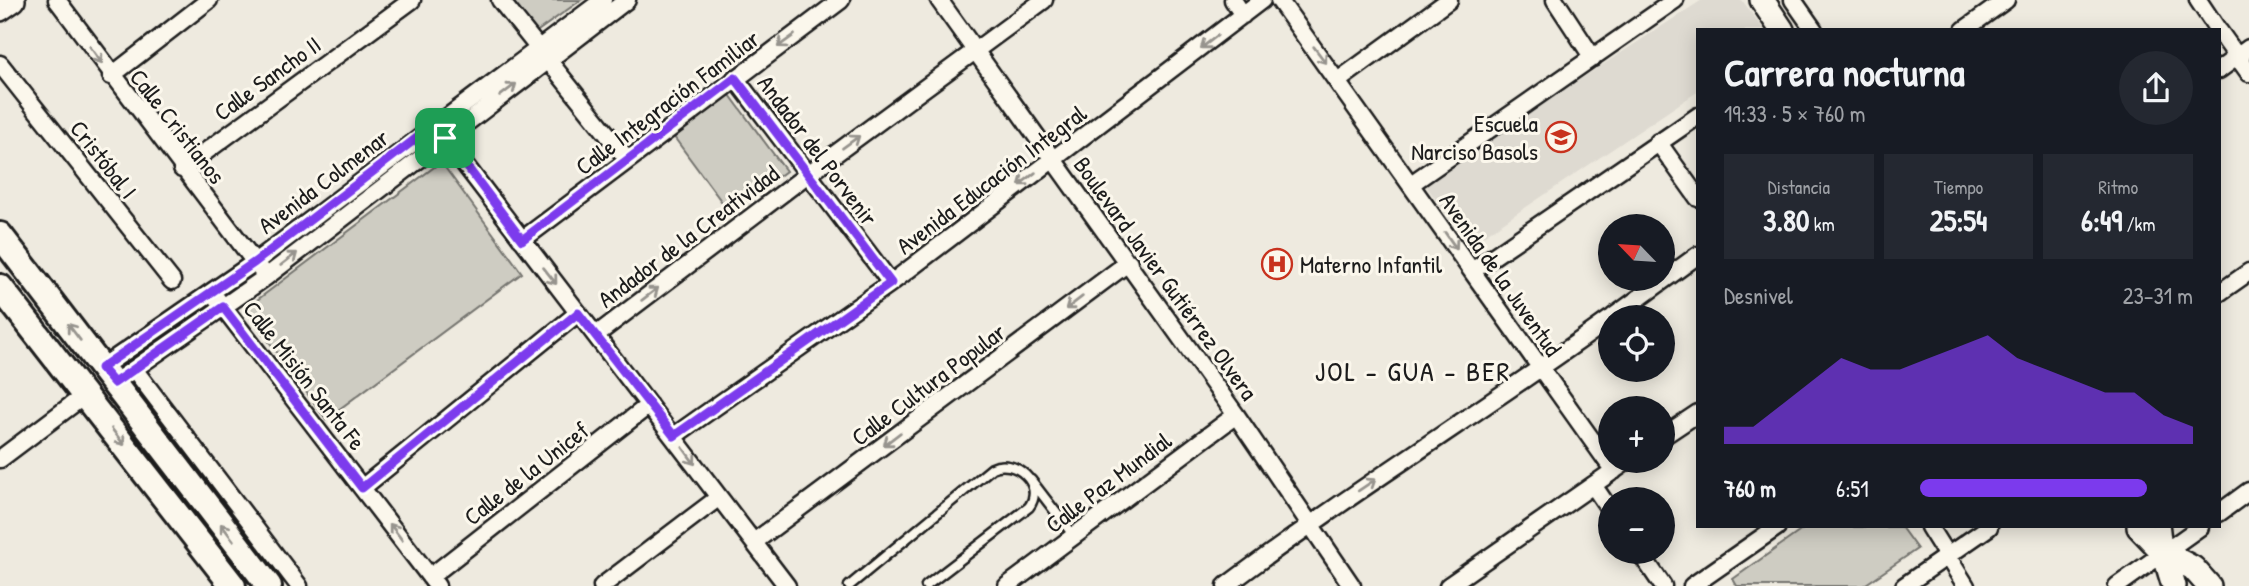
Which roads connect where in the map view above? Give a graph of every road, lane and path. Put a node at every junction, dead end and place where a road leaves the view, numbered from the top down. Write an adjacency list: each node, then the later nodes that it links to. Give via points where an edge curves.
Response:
1 (13, 0): 21 (street)
2 (57, 0): 35 (street, Calle Cristianos, one-way to 35)
3 (209, 0): 35 (street)
4 (412, 0): 44 (street, Calle Sancho II)
5 (500, 0): 30 (street)
6 (603, 0): 30 (street, Avenida Colmenar)
7 (627, 0): 30 (street, Avenida Colmenar)
8 (841, 0): 36 (street, Calle Integración Familiar, one-way to 36)
9 (939, 0): 28 (street, Boulevard Javier Gutiérrez Olvera)
10 (1044, 0): 28 (street, Andador de la Creatividad)
11 (1233, 0): 22 (street)
12 (1262, 0): 22 (street, Avenida Educación Integral)
13 (1279, 0): 37 (street, Avenida de la Juventud, one-way to 37)
14 (1449, 0): 37 (street)
15 (1555, 0): 31 (street)
16 (1675, 0): 31 (street)
17 (1762, 0): 23 (street)
18 (1793, 0): 24 (street)
19 (2006, 0): 25 (street)
20 (2197, 0): 26 (street)
21 (0, 9)
22 (1243, 15): 42 (street, Avenida Educación Integral, one-way to 42)
23 (1781, 28)
24 (1813, 28)
25 (1967, 28)
26 (2218, 28)
27 (2221, 32): 29 (street)
28 (976, 50): 42 (street, Boulevard Javier Gutiérrez Olvera); 45 (street, Andador de la Creatividad, one-way to 28)
29 (2243, 52): 33 (street); 34 (street)
30 (541, 55): 39 (street, Avenida Colmenar); 40 (street, Avenida Colmenar, one-way to 30); 43 (street)
31 (1593, 58): 46 (street)
32 (0, 64): 56 (street, Cristóbal I)
33 (2221, 68)
34 (2249, 73)
35 (111, 76): 44 (street, Calle Cristianos)
36 (735, 78): 43 (street, Calle Integración Familiar); 45 (street, Andador del Porvenir)
37 (1339, 80): 46 (street, Avenida de la Juventud)
38 (1696, 117): 41 (street)
39 (435, 124): 40 (street); 51 (street, Avenida Colmenar)
40 (445, 138): 49 (street); 55 (street, Avenida Colmenar, one-way to 40)
41 (1658, 142): 47 (street); 53 (street)
42 (1054, 159): 52 (street, Boulevard Javier Gutiérrez Olvera); 57 (street, Avenida Educación Integral, one-way to 57)
43 (628, 160): 49 (street, Calle Integración Familiar)
44 (182, 169): 51 (street, Calle Cristianos)
45 (808, 174): 57 (street, Andador del Porvenir); 65 (street, Andador de la Creatividad, one-way to 45)
46 (1410, 184): 53 (street, Avenida de la Juventud, one-way to 53)
47 (1696, 195)
48 (0, 235): 68 (main road, one-way to 48)
49 (522, 240): 63 (street, one-way to 63)
50 (1696, 256): 61 (street)
51 (255, 262): 55 (street, Calle Cristianos); 60 (street, Avenida Colmenar)
52 (1129, 262): 72 (street, Boulevard Javier Gutiérrez Olvera); 93 (street, Calle Cultura Popular, one-way to 93)
53 (1472, 271): 67 (street, Avenida de la Juventud)
54 (2249, 272): 59 (street)
55 (266, 277): 62 (street, Avenida Colmenar)
56 (172, 282)
57 (891, 283): 74 (street, Avenida Educación Integral)
58 (0, 287): 69 (main road)
59 (2221, 292)
60 (212, 293): 62 (street, Calle Misión Santa Fe); 68 (street, Avenida Colmenar)
61 (1629, 305)
62 (223, 307): 66 (street, Avenida Colmenar); 80 (street, Calle Misión Santa Fe)
63 (578, 313): 65 (street); 80 (street)
64 (1598, 327): 67 (street)
65 (596, 335): 70 (street)
66 (134, 369): 68 (street, Avenida Colmenar); 100 (street)
67 (1541, 369): 75 (street, Avenida de la Juventud); 85 (street, one-way to 67)
68 (108, 375): 99 (main road, one-way to 68)
69 (85, 395): 76 (street); 98 (main road, one-way to 98)
70 (649, 405): 74 (street); 97 (street, Calle de la Unicef)
71 (1696, 414): 73 (street)
72 (1236, 415): 85 (street, Boulevard Javier Gutiérrez Olvera); 92 (street, Calle Paz Mundial)
73 (1675, 428)
74 (674, 436): 83 (street, one-way to 83)
75 (1598, 449)
76 (0, 459)
77 (1611, 473): 79 (street)
78 (1030, 480): 92 (lane); 103 (lane, via 1012,466 992,468); 104 (lane, via 1034,497 1029,507)
79 (1593, 485): 82 (street); 108 (street)
80 (362, 488): 97 (street, Calle Misión Santa Fe, one-way to 80)
81 (2249, 491): 84 (street)
82 (1598, 492)
83 (719, 498): 93 (street); 101 (street)
84 (2221, 512)
85 (1310, 523): 106 (street); 107 (street, Boulevard Javier Gutiérrez Olvera)
86 (1776, 528): 110 (street)
87 (1930, 528): 95 (street)
88 (1988, 528): 95 (street)
89 (2140, 528): 94 (street)
90 (2161, 528): 94 (street)
91 (2199, 528): 94 (street)
92 (1074, 536): 105 (street, Calle Paz Mundial)
93 (754, 542): 102 (street)
94 (2164, 553): 113 (street); 114 (street); 115 (street, via 2193,568)
95 (1949, 555): 111 (street); 112 (street)
96 (1648, 564): 109 (street)
97 (434, 581)
98 (233, 586)
99 (269, 586)
100 (299, 586)
101 (602, 586)
102 (786, 586)
103 (849, 586)
104 (926, 586)
105 (1007, 586)
106 (1226, 586)
107 (1352, 586)
108 (1448, 586)
109 (1663, 586)
110 (1692, 586)
111 (1905, 586)
112 (1966, 586)
113 (2117, 586)
114 (2174, 586)
115 (2209, 586)

